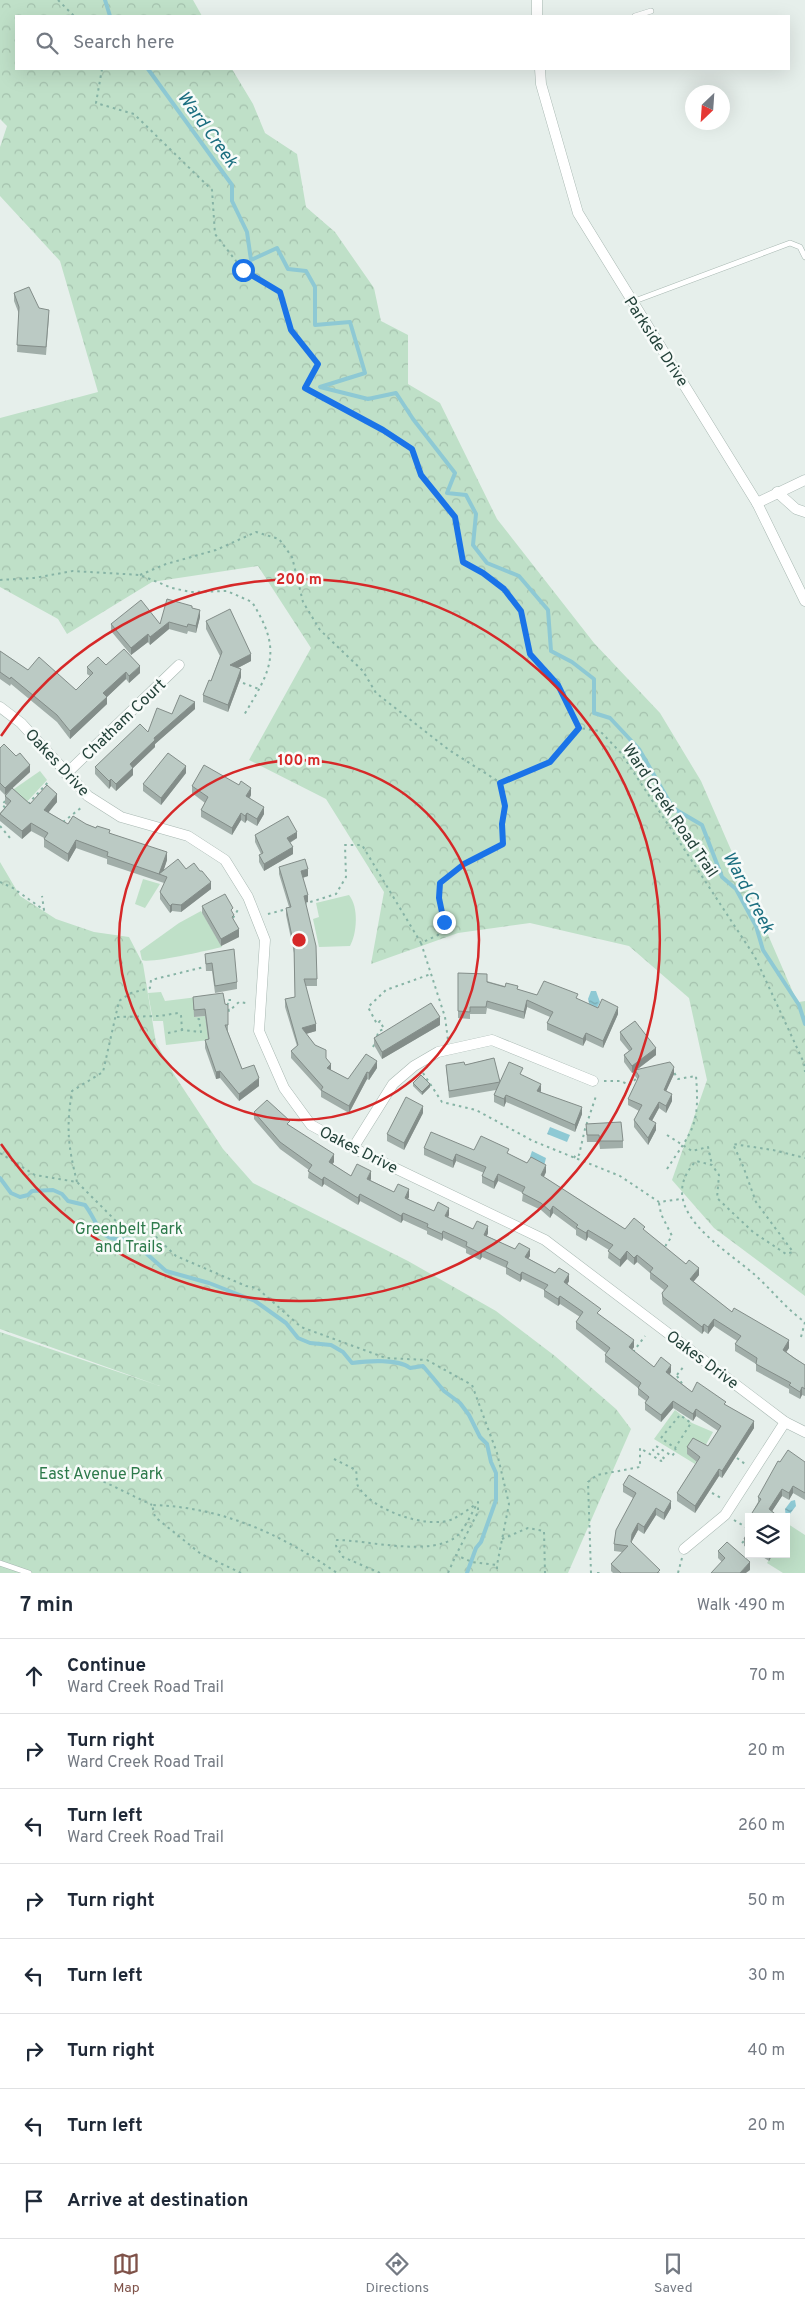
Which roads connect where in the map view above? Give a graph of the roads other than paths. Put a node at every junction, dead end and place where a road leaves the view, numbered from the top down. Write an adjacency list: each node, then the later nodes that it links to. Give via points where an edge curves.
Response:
1 (538, 0): 3 (street)
2 (651, 10): 4 (lane)
3 (537, 15)
4 (638, 15)
5 (540, 70): 7 (street, Parkside Drive, via 541,84 578,213)
6 (805, 257): 7 (lane, via 800,247 790,243)
7 (631, 302): 10 (street, Parkside Drive)
8 (805, 480): 9 (street)
9 (777, 492): 10 (street); 11 (street, via 796,509)
10 (757, 503): 12 (street, Parkside Drive)
11 (805, 512)
12 (805, 600)
13 (179, 665): 15 (street, Chatham Court)
14 (0, 707): 15 (street, Oakes Drive, via 21,723)
15 (66, 774): 17 (street, Oakes Drive, via 88,796 121,816 188,836 225,860 248,897 264,940 259,1032 284,1088 311,1125)
16 (593, 1081): 17 (street, via 492,1040 438,1052 393,1084)
17 (353, 1148): 18 (street, Oakes Drive, via 545,1240)
18 (785, 1422): 19 (street, Oakes Drive); 20 (street, via 725,1515)
19 (805, 1432)
20 (684, 1549)
21 (0, 1563): 22 (lane)
22 (29, 1573)

